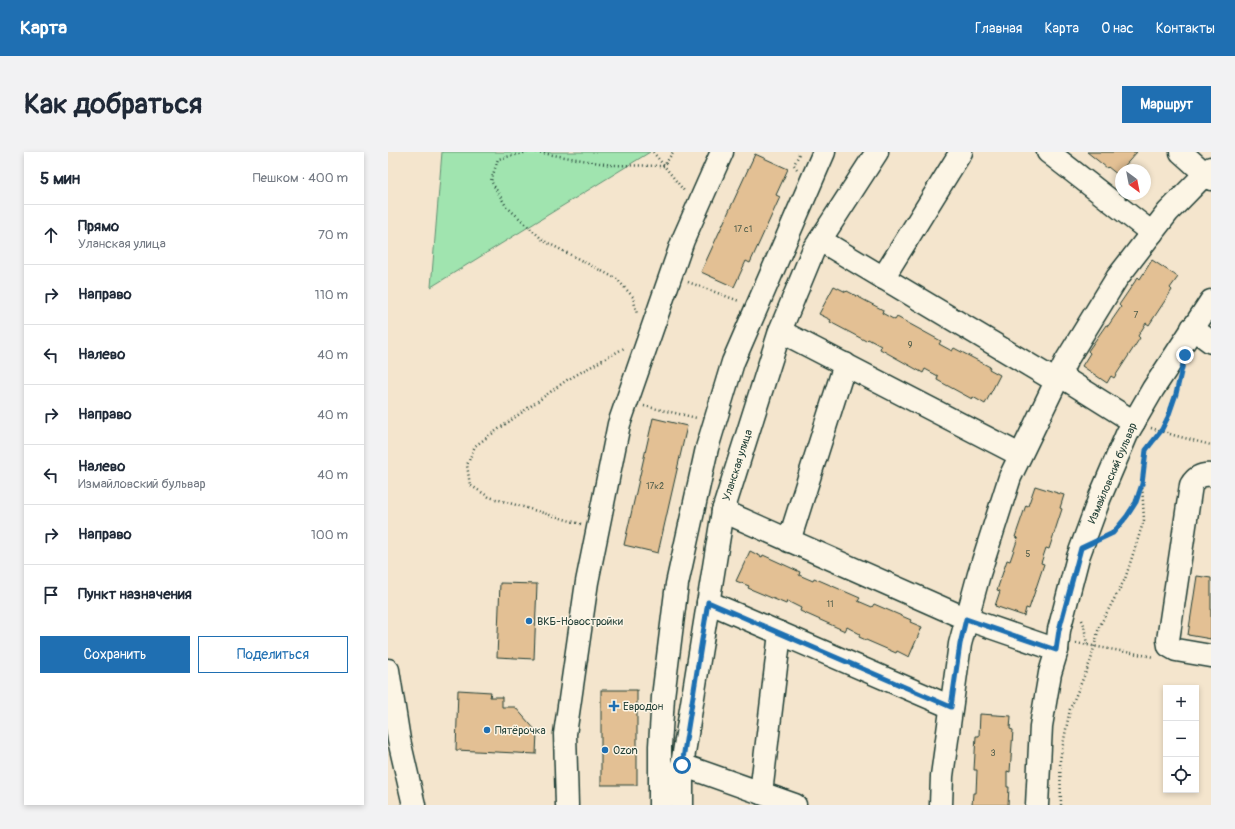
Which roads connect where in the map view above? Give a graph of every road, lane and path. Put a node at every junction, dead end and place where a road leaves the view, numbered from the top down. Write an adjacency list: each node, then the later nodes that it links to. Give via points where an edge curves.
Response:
1 (528, 152): 20 (path, via 498,160 492,181 506,206 544,241 617,279 633,298)
2 (536, 152): 11 (path, via 611,165)
3 (653, 152): 11 (path)
4 (673, 152): 11 (path)
5 (722, 152): 13 (street)
6 (824, 152): 19 (street)
7 (877, 152): 15 (street, Уланская улица)
8 (961, 152): 16 (street)
9 (1048, 152): 14 (street)
10 (1181, 152): 12 (street)
11 (664, 166): 13 (path)
12 (1209, 173): 14 (street, via 1168,212)
13 (697, 208): 37 (street, via 683,240 619,424)
14 (1152, 233): 26 (street, via 1117,278)
15 (820, 240): 16 (street); 22 (street, Уланская улица)
16 (883, 278): 26 (street)
17 (683, 280): 19 (path)
18 (1211, 301): 21 (street, Измайловский бульвар)
19 (756, 308): 29 (street, via 733,362)
20 (638, 316)
21 (1192, 328): 23 (street); 30 (street, Измайловский бульвар)
22 (780, 331): 25 (street); 36 (street, Уланская улица)
23 (1211, 342)
24 (629, 345): 37 (path, via 567,380 475,446 467,465 470,485 489,497)
25 (845, 364): 33 (street); 38 (street)
26 (1057, 378): 30 (street); 33 (street)
27 (1178, 386): 31 (path)
28 (639, 405): 29 (path)
29 (715, 422): 53 (street, via 677,584 663,697)
30 (1134, 422): 31 (path); 39 (street, Измайловский бульвар, via 1100,497)
31 (1161, 431): 32 (path); 35 (path, via 1146,450)
32 (1211, 445)
33 (1020, 455): 41 (street, via 1010,477)
34 (1211, 475): 45 (street, via 1205,474 1196,478 1191,485 1168,640 1169,646 1176,650)
35 (1142, 484): 39 (path, via 1136,502 1113,533); 44 (path, via 1144,520 1125,579 1099,627)
36 (723, 512): 38 (street); 40 (street, Уланская улица)
37 (597, 529): 52 (street, via 566,734)
38 (789, 541): 41 (street)
39 (1081, 548): 43 (street, Измайловский бульвар)
40 (708, 602): 42 (street); 49 (street, Уланская улица)
41 (966, 619): 43 (street); 48 (street)
42 (780, 633): 48 (street); 50 (street)
43 (1057, 645): 44 (path); 57 (street, Измайловский бульвар, via 1041,726)
44 (1094, 646): 46 (path); 58 (path, via 1091,660 1070,709 1060,760)
45 (1211, 656)
46 (1157, 657)
47 (388, 670): 51 (street, via 399,740)
48 (951, 707): 56 (street)
49 (682, 765): 50 (street); 54 (street, Уланская улица)
50 (761, 793): 55 (street)
51 (414, 805)
52 (566, 805)
53 (660, 805)
54 (682, 805)
55 (795, 805)
56 (941, 805)
57 (1037, 805)
58 (1061, 805)

